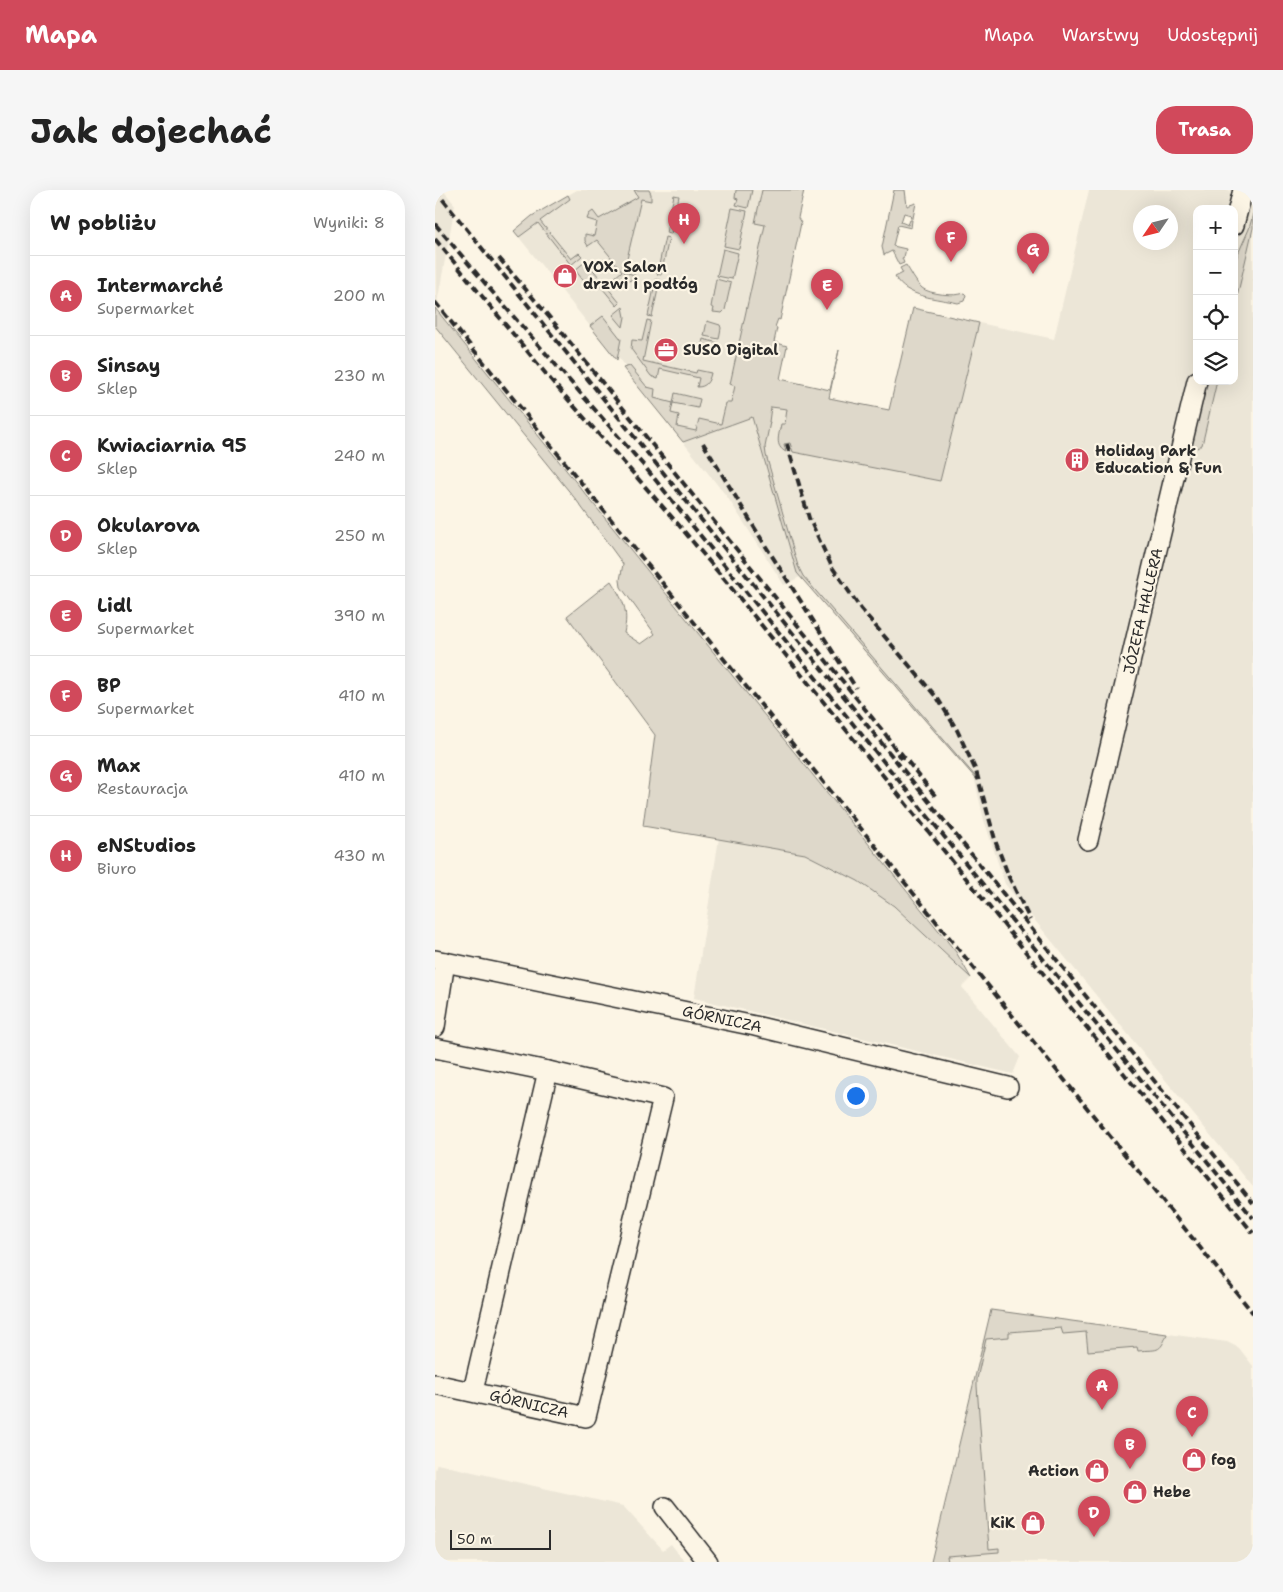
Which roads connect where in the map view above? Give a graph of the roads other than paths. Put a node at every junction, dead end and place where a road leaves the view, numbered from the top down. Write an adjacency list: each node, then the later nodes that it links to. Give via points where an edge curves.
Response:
1 (1243, 190): 2 (street)
2 (1238, 209)
3 (1196, 385): 4 (street, JÓZEFA HALLERA)
4 (1088, 840)
5 (440, 961): 6 (street); 9 (street, GÓRNICZA, via 755,1026)
6 (435, 1027)
7 (435, 1048): 8 (street)
8 (548, 1071): 11 (street, GÓRNICZA); 11 (street, GÓRNICZA, via 663,1098 586,1417)
9 (1008, 1087)
10 (435, 1384): 11 (street, GÓRNICZA)
11 (473, 1391)
12 (665, 1507): 13 (street)
13 (708, 1562)

